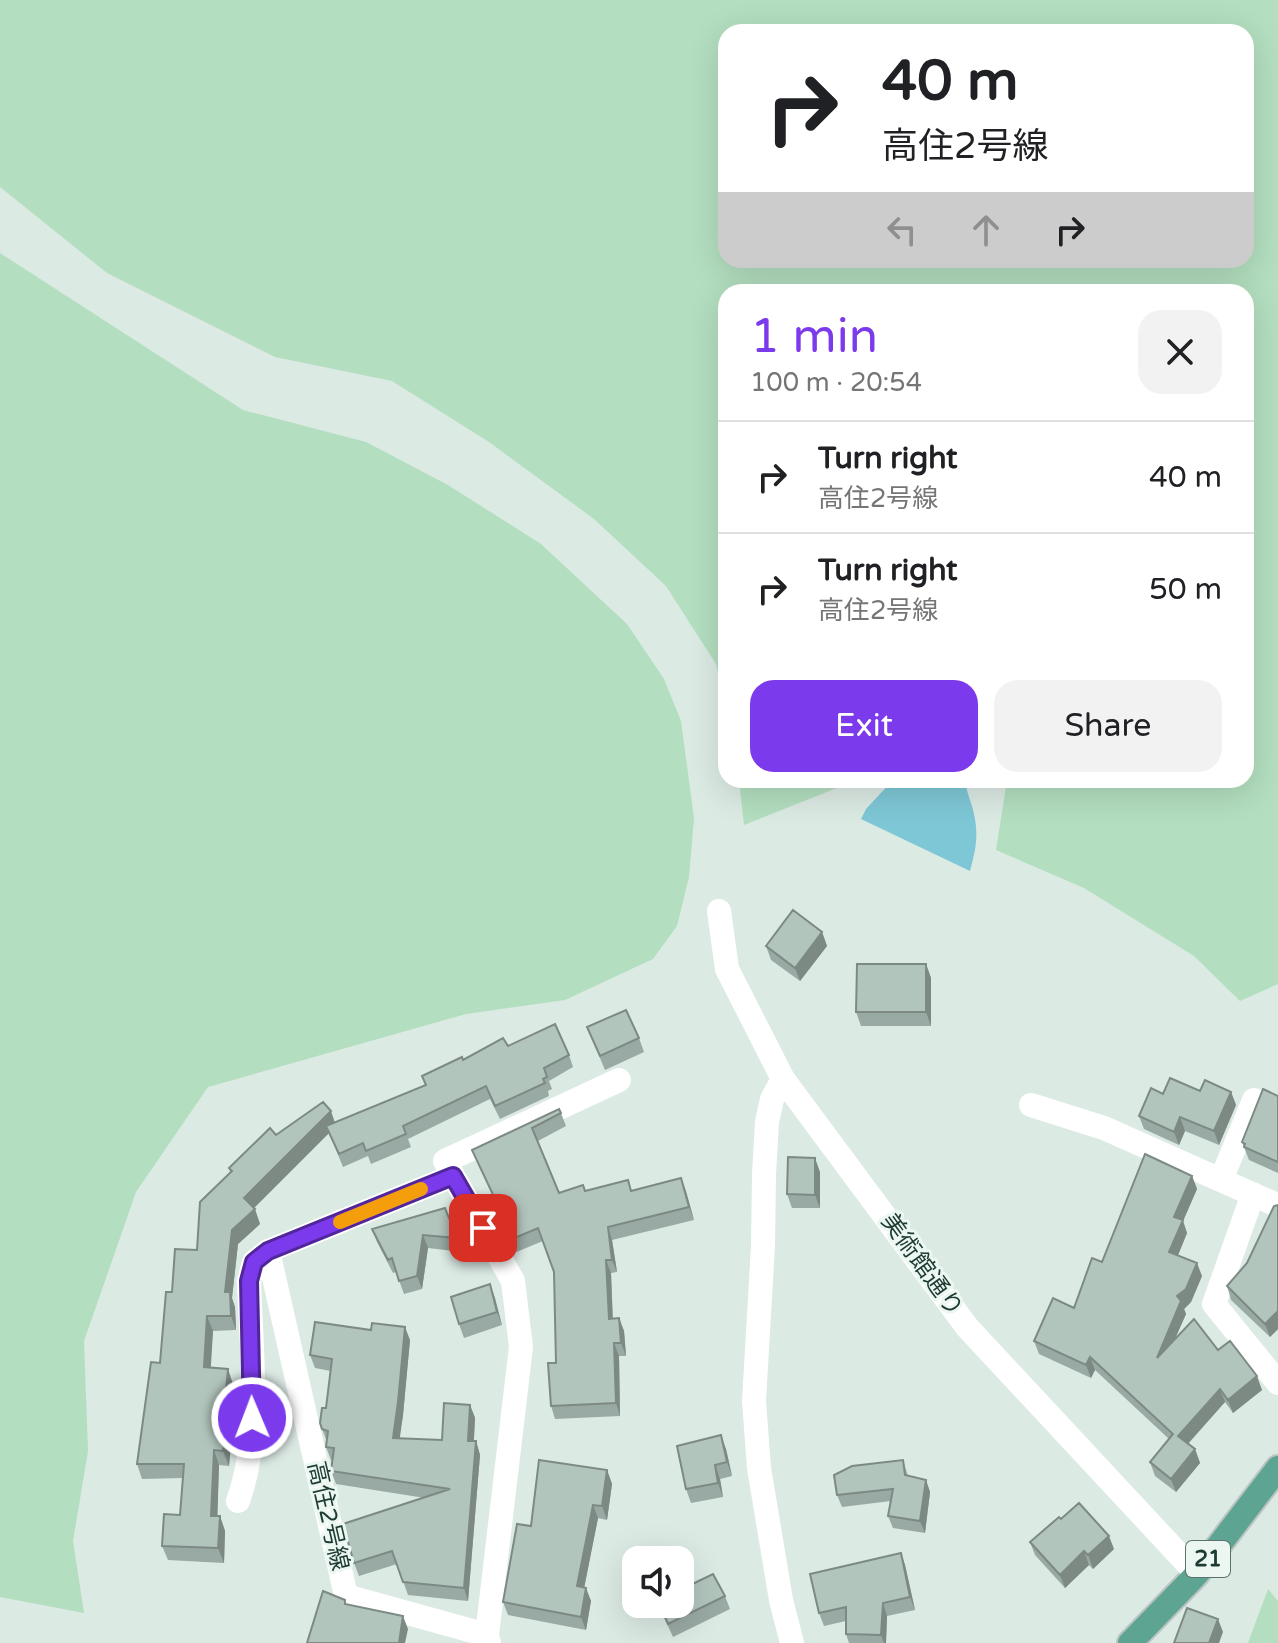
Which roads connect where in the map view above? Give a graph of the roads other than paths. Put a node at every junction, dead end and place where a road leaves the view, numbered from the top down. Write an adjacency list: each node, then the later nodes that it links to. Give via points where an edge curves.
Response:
1 (719, 911): 2 (street, 美術館通り, via 727,969)
2 (783, 1079): 14 (street, 美術館通り, via 967,1327); 16 (street, via 767,1122 754,1401 759,1468)
3 (619, 1080): 6 (street, via 445,1161)
4 (1254, 1100): 7 (street)
5 (1031, 1105): 7 (street, via 1104,1128)
6 (453, 1176): 10 (street); 15 (street, 高住2号線, via 513,1281 521,1347)
7 (1221, 1180): 8 (street)
8 (1253, 1194): 9 (street); 11 (street, via 1214,1304)
9 (1277, 1205)
10 (268, 1251): 13 (street, via 254,1262 249,1281 252,1440); 15 (street, 高住2号線, via 346,1596)
11 (1278, 1383)
12 (1278, 1468): 14 (main road, 21)
13 (238, 1501)
14 (1197, 1574): 17 (main road, 21)
15 (488, 1639)
16 (792, 1643)
17 (1130, 1643)

